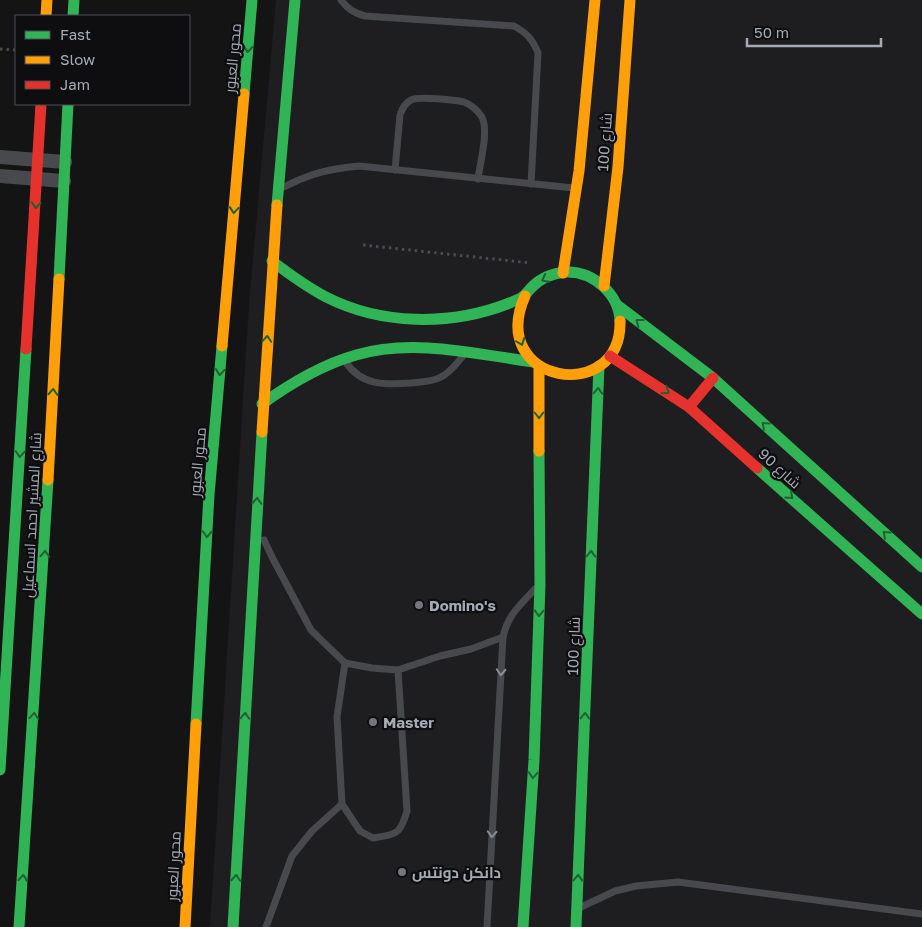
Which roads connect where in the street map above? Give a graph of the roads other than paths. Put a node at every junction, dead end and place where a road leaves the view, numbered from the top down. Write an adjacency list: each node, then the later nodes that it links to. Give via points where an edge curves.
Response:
1 (47, 0): 8 (main road)
2 (74, 0): 9 (main road)
3 (252, 0): 50 (main road, محور العبور, one-way to 50, via 209,495)
4 (296, 0): 22 (main road)
5 (341, 0): 20 (lane, via 356,14 365,16 514,26 530,37 538,53)
6 (595, 0): 21 (main road, شارع 100)
7 (630, 0): 25 (main road, شارع 100, via 618,167)
8 (46, 15)
9 (73, 15)
10 (41, 105): 13 (main road, شارع المشير احمد اسماعيل)
11 (68, 105): 14 (main road, شارع المشير احمد اسماعيل)
12 (0, 157): 13 (street)
13 (38, 160): 14 (street); 17 (main road, شارع المشير احمد اسماعيل)
14 (65, 162): 19 (main road, شارع المشير احمد اسماعيل)
15 (395, 170): 18 (lane); 18 (lane, via 400,115 409,100 417,97 464,102 475,108 485,130); 22 (lane, via 359,166 330,169 303,177)
16 (0, 176): 17 (street)
17 (37, 179): 19 (street); 39 (main road, شارع المشير احمد اسماعيل, one-way to 39)
18 (478, 179): 20 (lane)
19 (64, 181): 49 (main road, شارع المشير احمد اسماعيل, one-way to 19, via 38,659)
20 (531, 184): 21 (lane)
21 (577, 188): 24 (main road, شارع 100)
22 (277, 190): 23 (main road)
23 (272, 261): 26 (main road, via 302,284 335,301 371,313 408,319 446,319 483,312); 34 (main road, one-way to 23)
24 (563, 272): 25 (main road, via 578,273); 26 (main road, one-way to 26, via 536,283)
25 (604, 286): 27 (main road)
26 (525, 296): 31 (main road, one-way to 31, via 518,312 517,330 522,348)
27 (617, 305): 29 (main road, via 620,328); 33 (main road, شارع 90, one-way to 27)
28 (465, 354): 30 (main road, via 400,348); 30 (lane, via 443,376 433,381 390,384 358,376); 31 (main road)
29 (610, 356): 32 (main road); 35 (main road, شارع 90, one-way to 35)
30 (344, 359): 34 (main road, via 314,371)
31 (536, 364): 32 (main road, via 551,373 565,376 579,375); 38 (main road, one-way to 38)
32 (599, 366): 47 (main road, شارع 100, one-way to 32)
33 (714, 378): 35 (main road); 37 (main road, شارع 90, one-way to 33)
34 (262, 404): 36 (main road, one-way to 34)
35 (689, 407): 40 (main road, شارع 90, one-way to 40)
36 (256, 520): 43 (lane, via 272,559 311,630); 51 (main road, one-way to 36)
37 (922, 567)
38 (540, 584): 42 (lane, via 512,613); 54 (main road, one-way to 54, via 534,760)
39 (5, 609): 41 (main road, شارع المشير احمد اسماعيل)
40 (922, 614)
41 (4, 635): 45 (main road, شارع المشير احمد اسماعيل)
42 (503, 637): 44 (lane); 53 (lane, one-way to 53)
43 (345, 663): 44 (lane); 46 (lane, via 337,717)
44 (398, 670): 46 (lane, via 407,811 402,828 393,835 373,838 360,830)
45 (0, 770)
46 (342, 804): 52 (lane, via 312,831 292,856)
47 (577, 909): 48 (lane, via 629,887 678,882); 55 (main road, شارع 100)
48 (922, 914)
49 (19, 927)
50 (185, 927)
51 (233, 927)
52 (266, 927)
53 (487, 927)
54 (523, 927)
55 (576, 927)

